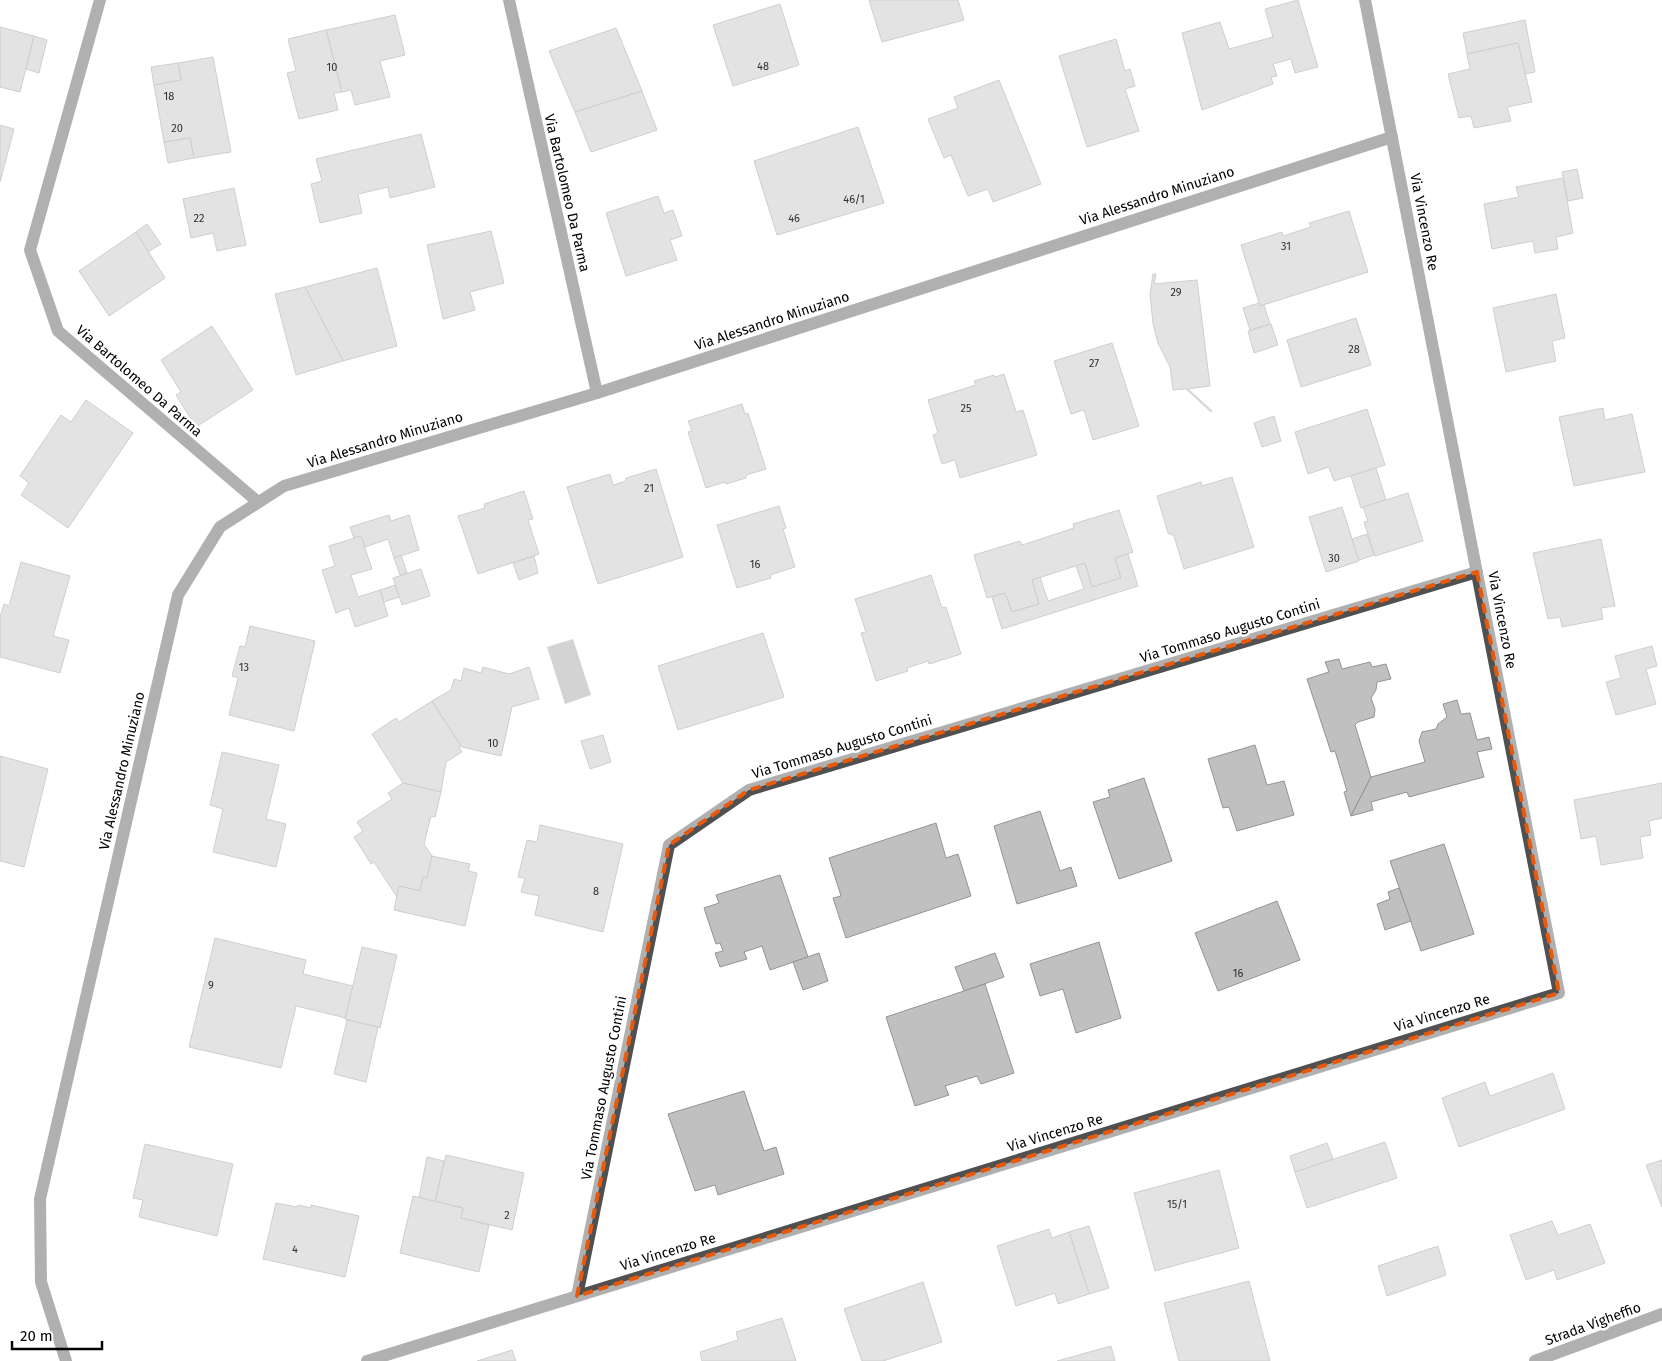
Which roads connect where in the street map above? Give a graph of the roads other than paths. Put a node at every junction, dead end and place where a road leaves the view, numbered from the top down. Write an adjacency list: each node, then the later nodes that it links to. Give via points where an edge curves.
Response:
1 (100, 0): 6 (street, Via Bartolomeo Da Parma, via 30,250 58,331)
2 (509, 0): 5 (street, Via Bartolomeo Da Parma)
3 (1365, 0): 4 (street, Via Vincenzo Re)
4 (1392, 137): 5 (street, Via Alessandro Minuziano); 7 (street, Via Vincenzo Re)
5 (597, 393): 6 (street, Via Alessandro Minuziano, via 284,486)
6 (258, 502): 10 (street, Via Alessandro Minuziano, via 220,527 178,595 42,1189 41,1282)
7 (1477, 572): 8 (street, Via Tommaso Augusto Contini, via 749,790 668,845); 8 (street, Via Vincenzo Re, via 1559,993)
8 (577, 1296): 11 (street, Via Vincenzo Re)
9 (1662, 1314): 12 (street, Strada Vigheffio)
10 (66, 1361)
11 (367, 1361)
12 (1535, 1361)

